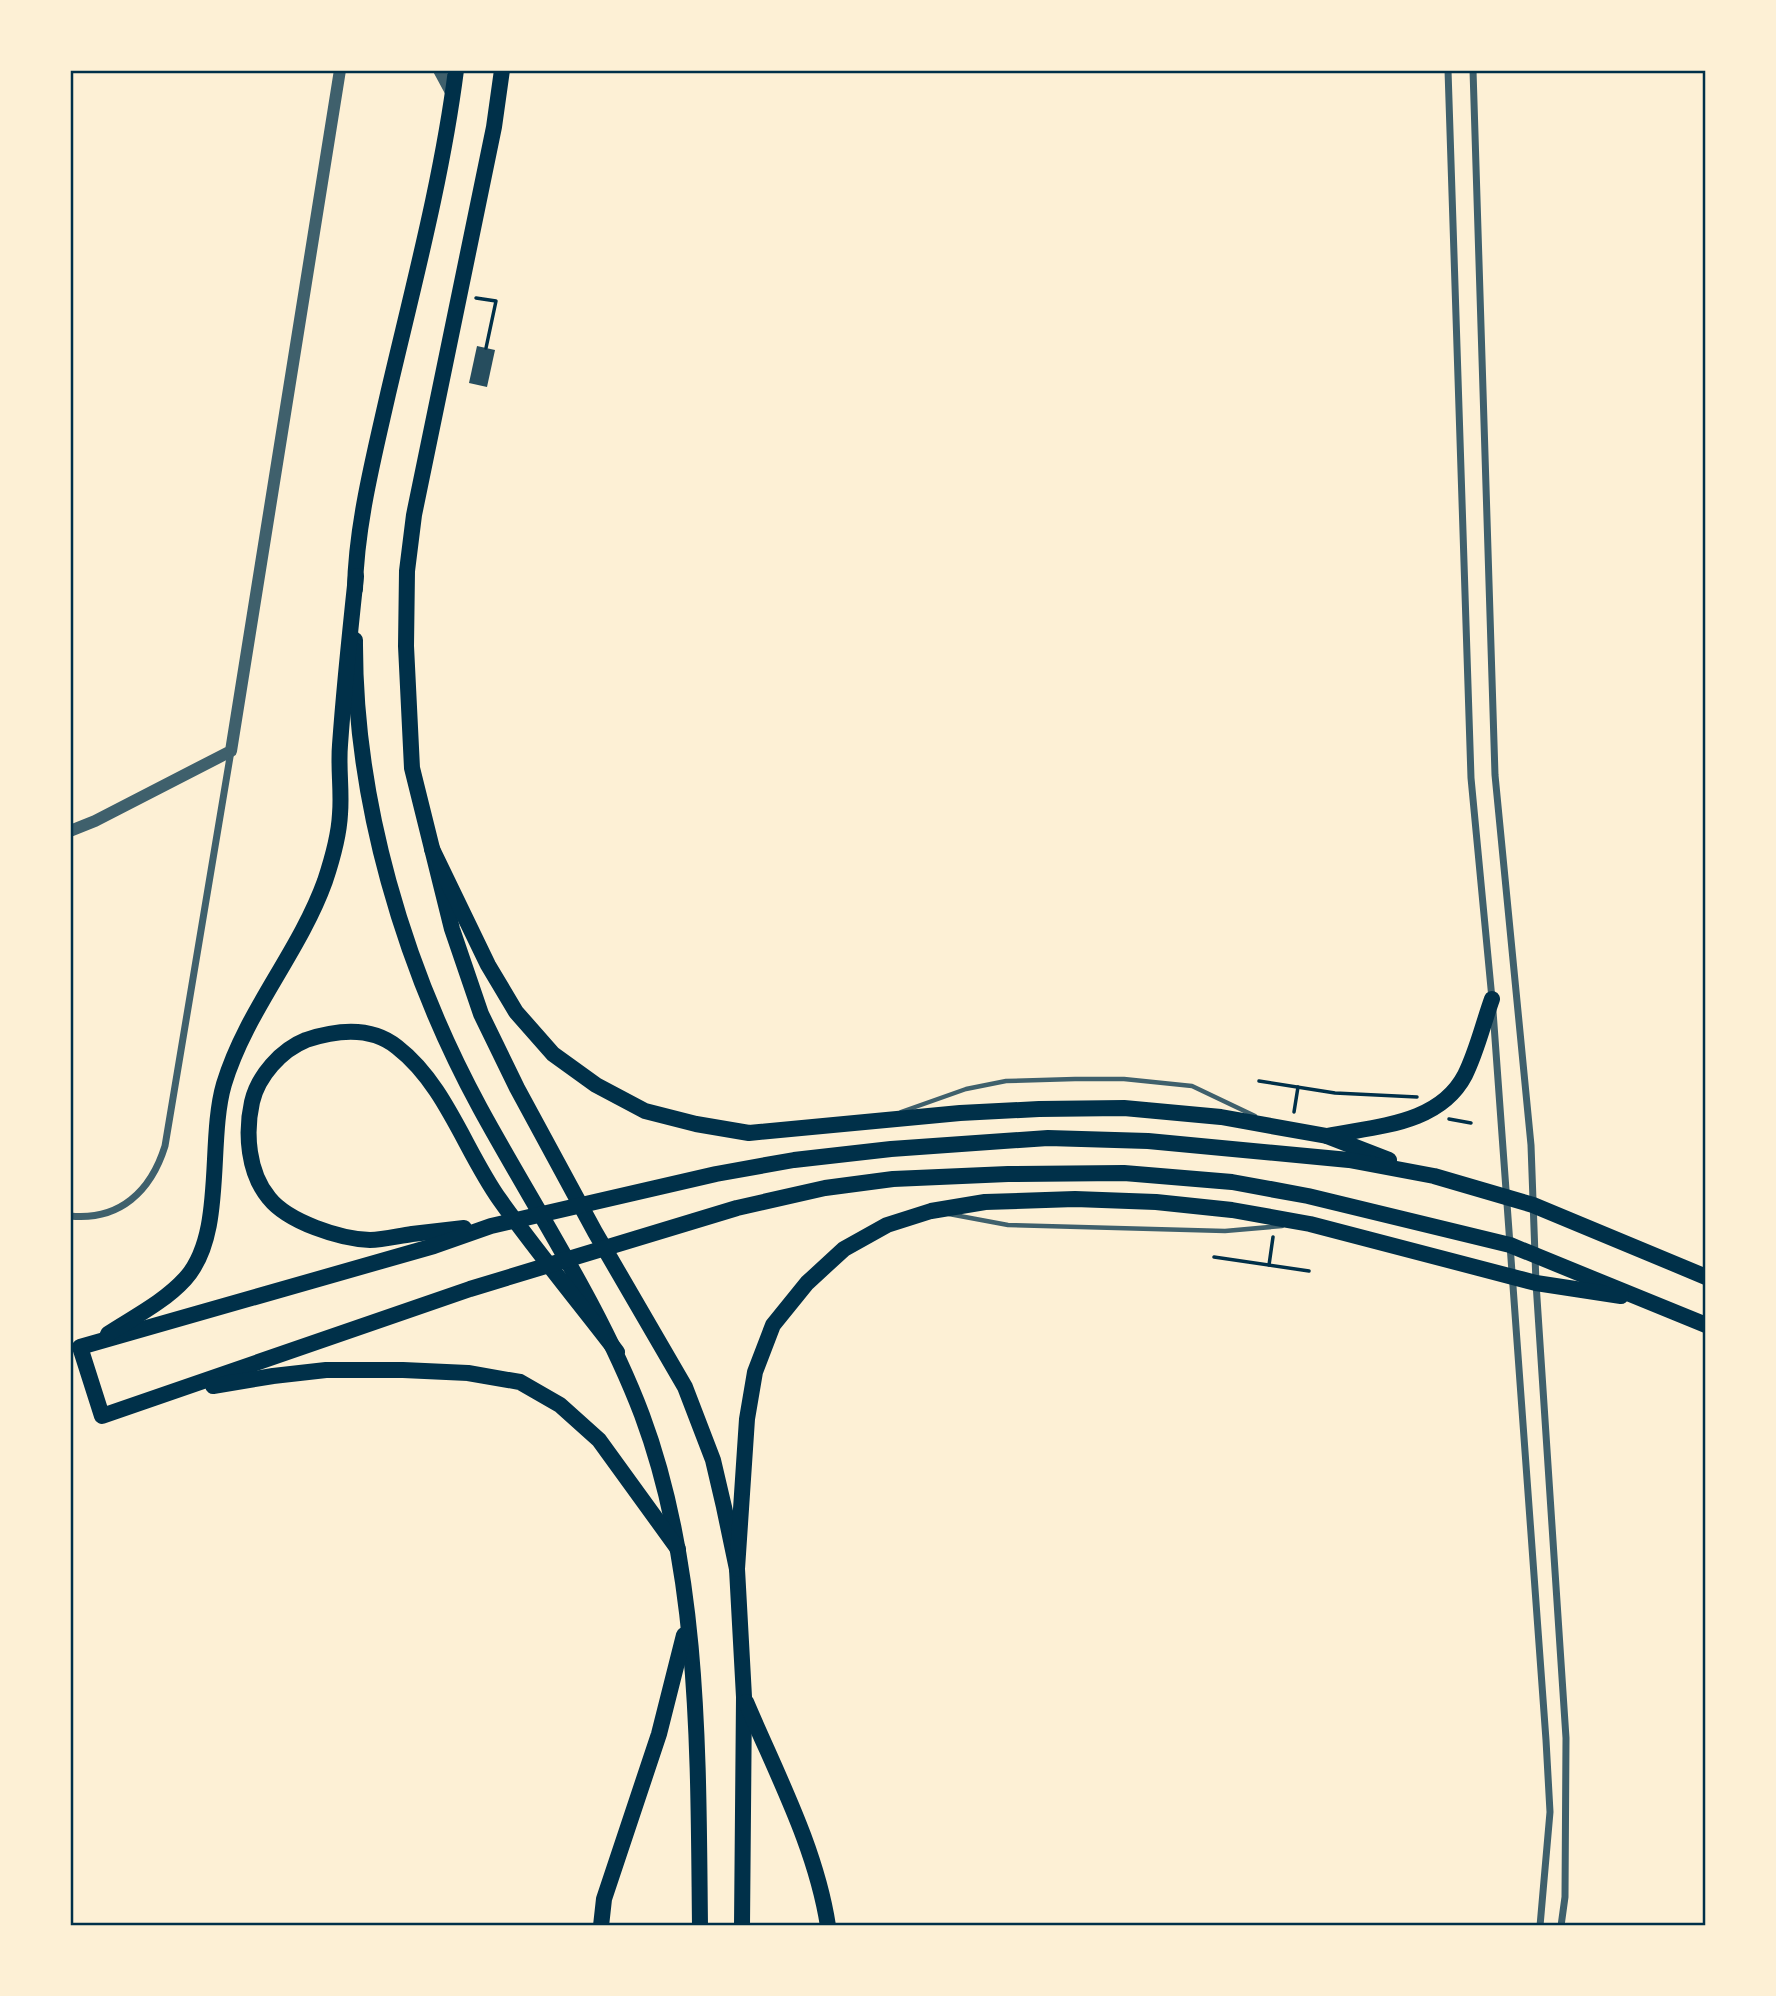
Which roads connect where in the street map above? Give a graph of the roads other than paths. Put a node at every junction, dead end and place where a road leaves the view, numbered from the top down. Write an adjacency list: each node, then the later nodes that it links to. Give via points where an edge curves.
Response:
1 (340, 70): 9 (street)
2 (439, 70): 7 (street)
3 (456, 70): 7 (main road)
4 (502, 70): 11 (main road, via 424,459 407,571 412,768)
5 (1448, 70): 12 (street, via 1471,778)
6 (1473, 70): 18 (street, via 1495,775)
7 (453, 96): 8 (main road, via 377,443)
8 (356, 576): 30 (main road, via 334,848 313,909 246,1030 224,1085 217,1113 208,1235 186,1278 160,1300); 31 (main road, via 355,655 368,794 416,968 445,1041 479,1106)
9 (231, 751): 10 (street); 20 (street, via 158,1170 123,1205 100,1216)
10 (70, 831)
11 (432, 849): 13 (main road, via 516,1012 554,1054 596,1085 645,1111 749,1133); 34 (main road, via 452,929 481,1014 552,1156 685,1387 713,1460)
12 (1492, 999): 15 (main road, via 1473,1057 1447,1098 1416,1118); 17 (street)
13 (880, 1120): 14 (main road, via 1124,1108 1221,1116); 14 (lane, via 950,1093 1006,1081 1124,1079 1192,1086)
14 (1278, 1127): 15 (main road)
15 (1327, 1136): 16 (main road)
16 (1434, 1176): 17 (main road); 22 (main road, via 1349,1160 1148,1141 1048,1138 794,1160)
17 (1507, 1198): 18 (main road); 23 (street)
18 (1533, 1205): 24 (street); 26 (main road)
19 (931, 1211): 21 (lane, via 1034,1225 1225,1231); 21 (main road, via 985,1202 1075,1199 1232,1210); 34 (main road, via 887,1225 844,1250 807,1283 773,1325 755,1372 747,1419)
20 (70, 1216)
21 (1310, 1224): 25 (main road)
22 (429, 1239): 30 (main road); 31 (main road, via 344,1238 292,1216 269,1199 257,1176 248,1125 253,1098 265,1073 282,1055 302,1042 346,1031 370,1034 395,1045 438,1093 499,1199)
23 (1510, 1245): 24 (main road); 25 (street); 32 (main road, via 1232,1182 1124,1173 893,1179 825,1188 737,1208 470,1289)
24 (1535, 1254): 27 (street); 28 (main road)
25 (1512, 1277): 27 (main road); 41 (street, via 1550,1812)
26 (1706, 1277)
27 (1536, 1283): 28 (main road); 42 (street, via 1566,1738)
28 (1648, 1301): 29 (main road)
29 (1706, 1325)
30 (87, 1345): 32 (main road, via 102,1416)
31 (617, 1352): 33 (main road, via 654,1455)
32 (165, 1395): 33 (main road, via 326,1370 456,1373 520,1382 560,1405 599,1440)
33 (678, 1549): 35 (main road)
34 (737, 1569): 36 (main road)
35 (687, 1623): 37 (main road, via 659,1734 604,1899); 38 (main road, via 698,1772)
36 (744, 1697): 39 (main road); 40 (main road, via 810,1854)
37 (601, 1926)
38 (700, 1926)
39 (742, 1926)
40 (828, 1926)
41 (1540, 1926)
42 (1561, 1926)

